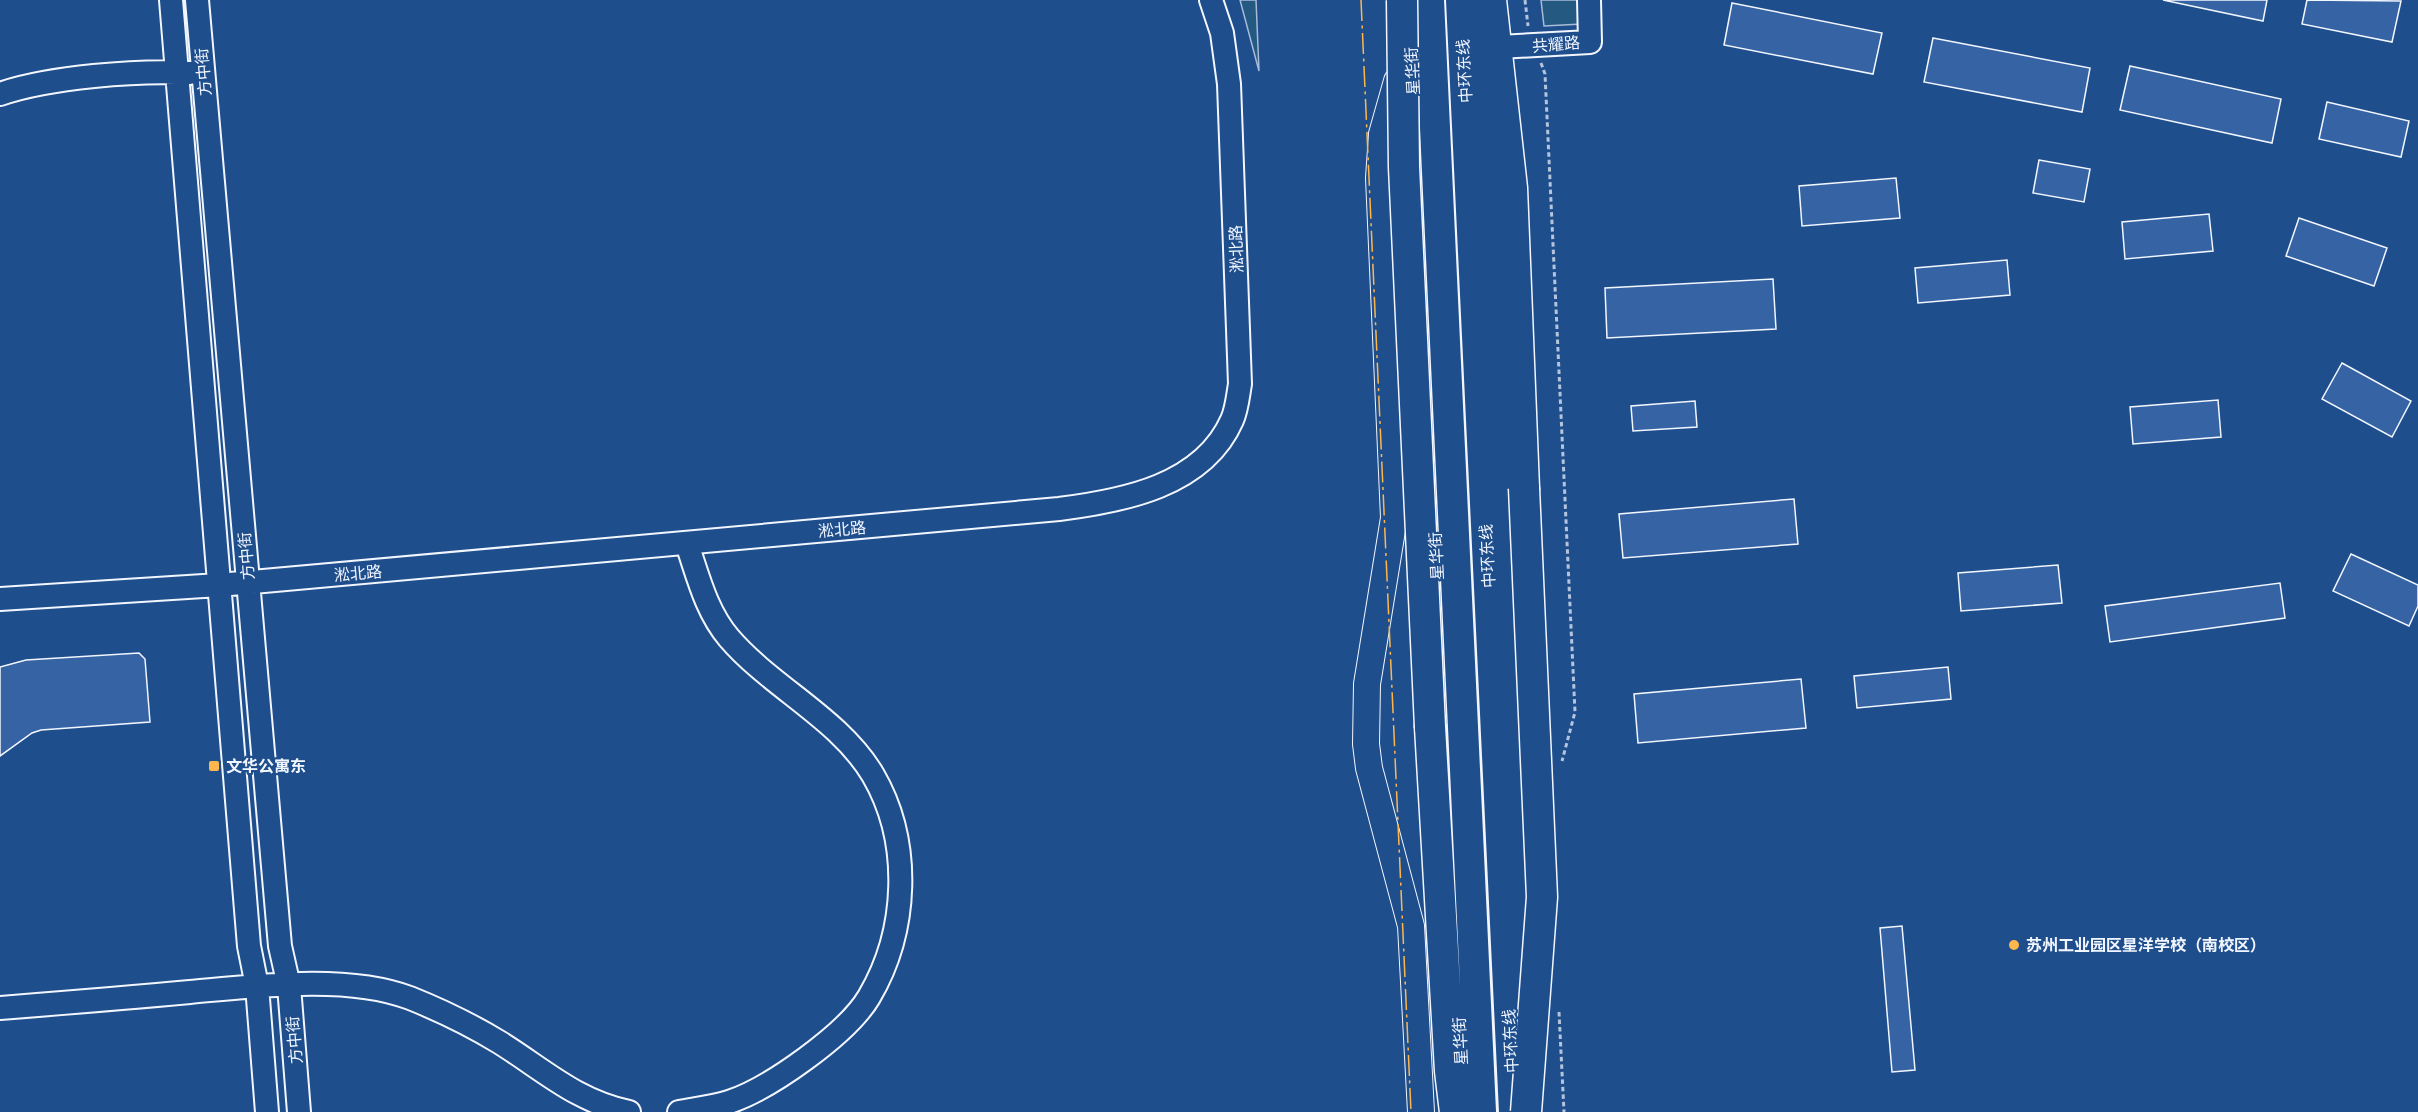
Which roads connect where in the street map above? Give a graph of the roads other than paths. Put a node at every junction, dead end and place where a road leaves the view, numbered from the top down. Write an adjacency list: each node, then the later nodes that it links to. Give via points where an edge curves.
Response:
1 (171, 0): 13 (street, 方中街)
2 (197, 0): 14 (street, 方中街)
3 (1211, 0): 16 (street, 淞北路, via 1222,33 1229,84 1240,384 1233,419 1199,463 1149,491 1114,502)
4 (1402, 0): 28 (highway, bridge, via 1405,179 1430,727)
5 (1408, 0): 11 (main road, 星华街)
6 (1429, 0): 30 (highway, 中环东线)
7 (1461, 0): 31 (highway, 中环东线)
8 (1479, 0): 12 (main road)
9 (1491, 0): 12 (highway)
10 (1589, 0): 12 (street, 共耀路, via 1590,42)
11 (1410, 34): 27 (main road, via 1379,156 1394,518 1365,717 1369,768 1414,942); 29 (main road, 星华街)
12 (1489, 49): 32 (main road); 32 (highway, bridge, via 1512,188 1542,897)
13 (177, 72): 14 (street); 15 (street, via 29,84); 18 (street, 方中街)
14 (203, 74): 17 (street, 方中街)
15 (0, 94)
16 (687, 544): 17 (street, 淞北路); 26 (street, via 709,608 728,637 754,664 832,728 873,774 894,826 902,878 894,938 873,988 832,1036 792,1070 729,1102)
17 (248, 582): 18 (street, 淞北路); 21 (street, 方中街, via 280,946)
18 (219, 585): 19 (street, 淞北路); 20 (street, 方中街, via 249,946)
19 (0, 599)
20 (256, 986): 21 (street); 22 (street); 23 (street, 方中街)
21 (289, 986): 24 (street, 方中街); 25 (street, via 371,987 408,997 499,1042 573,1093 604,1107)
22 (0, 1008)
23 (267, 1112)
24 (299, 1112)
25 (629, 1112)
26 (680, 1112)
27 (1422, 1112)
28 (1455, 1112)
29 (1464, 1112)
30 (1481, 1112)
31 (1514, 1112)
32 (1528, 1112)

